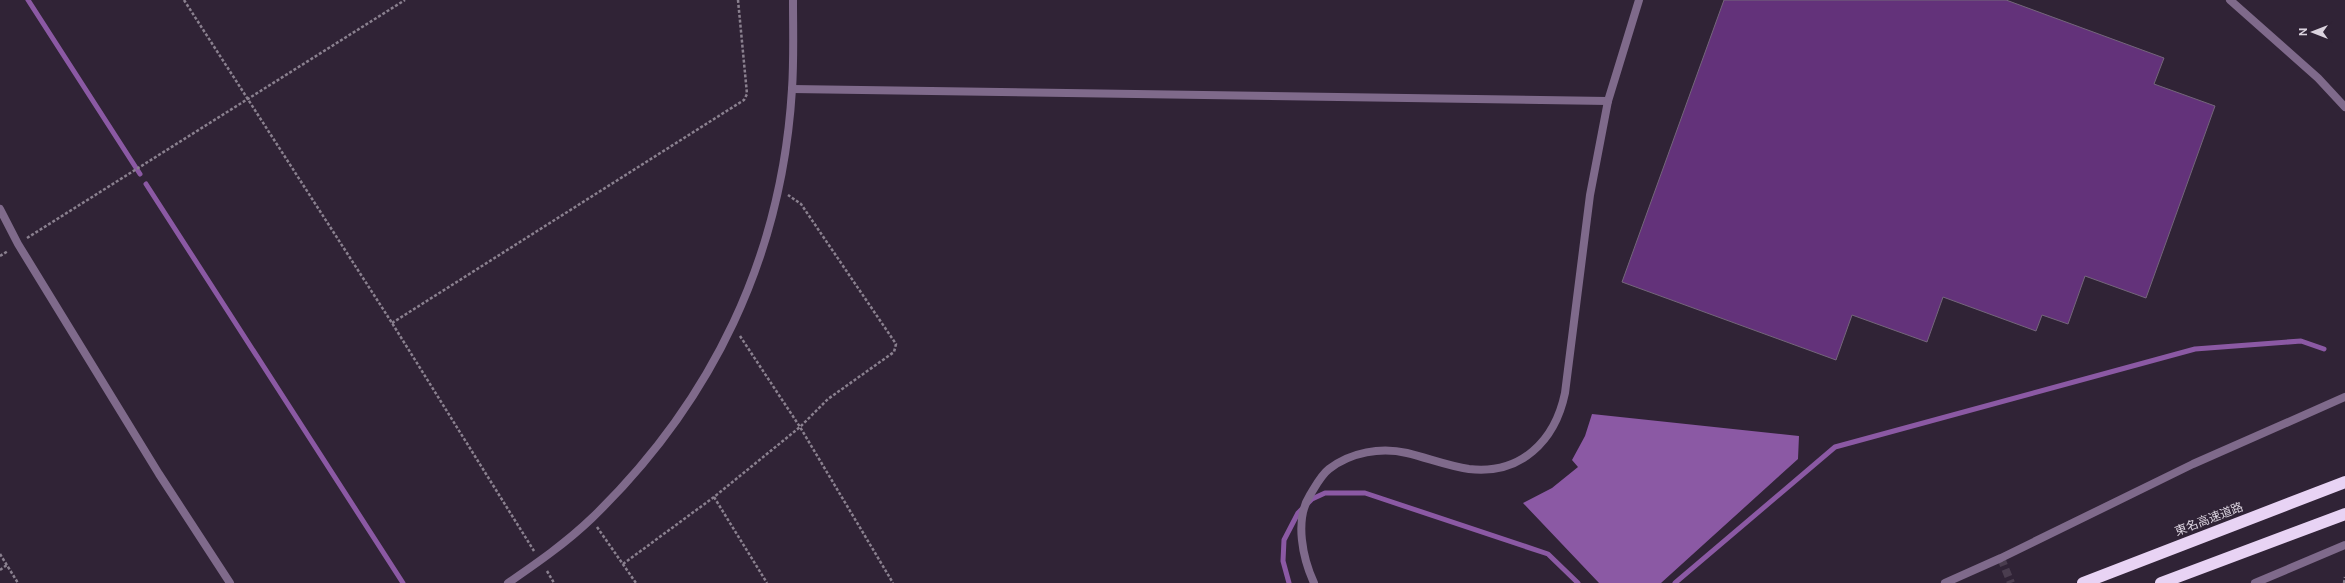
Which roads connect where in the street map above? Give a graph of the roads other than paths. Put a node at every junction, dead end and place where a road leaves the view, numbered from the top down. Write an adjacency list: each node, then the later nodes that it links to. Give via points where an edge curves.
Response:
1 (793, 0): 4 (street)
2 (1639, 0): 5 (street)
3 (2230, 0): 6 (street, via 2318,78)
4 (792, 89): 5 (street); 13 (street, via 778,187 756,271 734,326 703,381 664,438 591,519)
5 (1608, 102): 14 (street, via 1590,195 1564,393 1561,410 1554,426 1531,454 1492,469 1469,469 1405,452 1380,451 1365,452 1328,469 1308,498 1303,513 1304,554)
6 (2345, 107)
7 (0, 209): 12 (street, via 18,244 159,474)
8 (2345, 397): 15 (street, via 2193,464)
9 (2345, 482): 16 (highway, 東名高速道路)
10 (2345, 514): 17 (highway)
11 (2345, 545): 18 (street)
12 (230, 583)
13 (508, 583)
14 (1314, 583)
15 (1945, 583)
16 (2083, 583)
17 (2161, 583)
18 (2255, 583)

